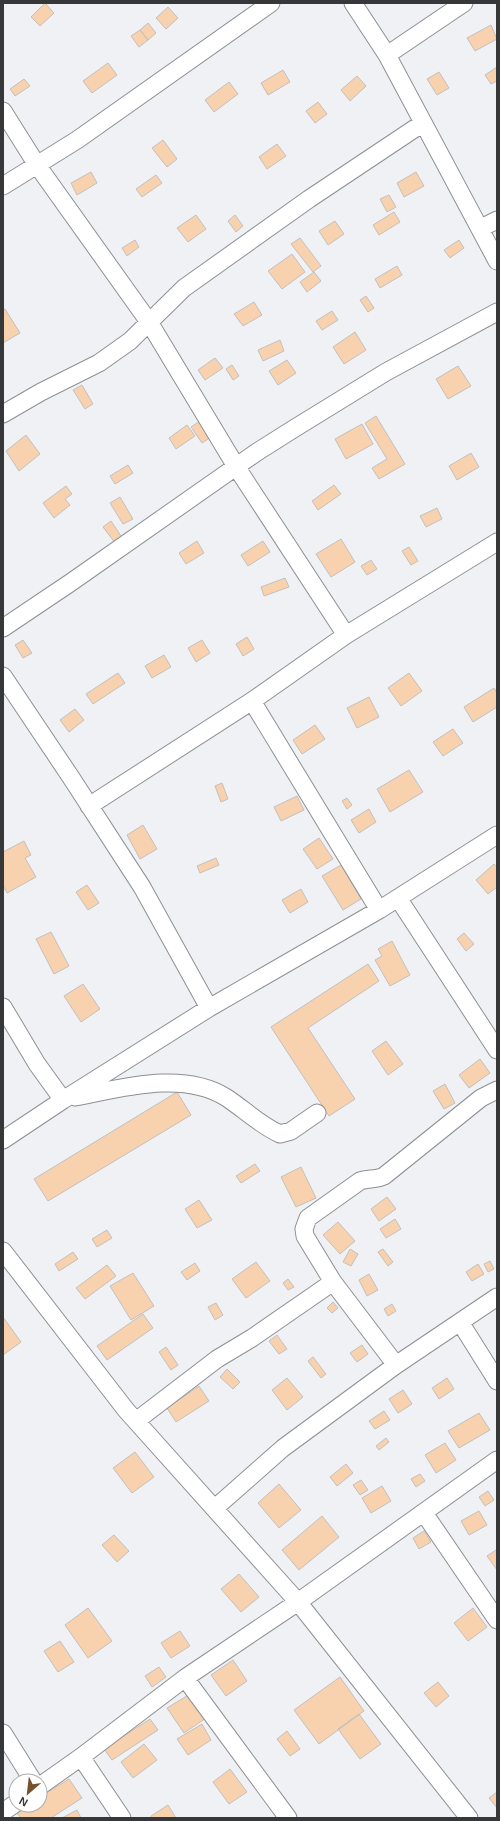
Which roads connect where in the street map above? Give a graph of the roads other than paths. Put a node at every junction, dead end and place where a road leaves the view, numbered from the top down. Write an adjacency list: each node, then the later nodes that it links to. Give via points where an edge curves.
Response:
1 (271, 3): 7 (street, via 77,140)
2 (353, 3): 4 (street)
3 (464, 3): 4 (street)
4 (387, 55): 6 (street)
5 (3, 111): 7 (street)
6 (423, 123): 10 (street); 13 (street, via 184,288)
7 (37, 164): 8 (street); 13 (street)
8 (3, 186)
9 (497, 220): 10 (street)
10 (481, 228): 11 (street)
11 (497, 260)
12 (497, 312): 15 (street, via 386,372 295,428)
13 (148, 322): 14 (street, via 130,341 99,363); 15 (street)
14 (3, 414)
15 (237, 468): 17 (street); 18 (street)
16 (497, 542): 18 (street)
17 (3, 628)
18 (346, 635): 20 (street)
19 (3, 676): 21 (street)
20 (252, 701): 21 (street); 24 (street)
21 (89, 806): 26 (street, via 142,887)
22 (497, 835): 23 (street)
23 (398, 898): 24 (street); 27 (street)
24 (379, 910): 26 (street)
25 (3, 1007): 29 (street, via 37,1064)
26 (210, 1008): 29 (street)
27 (497, 1050)
28 (497, 1090): 33 (street, via 481,1098 384,1176 376,1180 360,1181 308,1218 304,1236)
29 (63, 1100): 30 (street, via 139,1084 174,1084 203,1087 226,1098 256,1121 280,1134 291,1131); 31 (street)
30 (317, 1114)
31 (3, 1140)
32 (3, 1251): 38 (street)
33 (334, 1282): 36 (street); 38 (street, via 252,1338 216,1359)
34 (497, 1297): 35 (street)
35 (460, 1322): 36 (street); 37 (street)
36 (396, 1365): 40 (street, via 283,1448)
37 (497, 1381)
38 (136, 1421): 40 (street)
39 (497, 1460): 41 (street)
40 (215, 1508): 42 (street)
41 (424, 1513): 42 (street); 43 (street)
42 (298, 1602): 44 (street); 51 (street)
43 (497, 1620)
44 (186, 1678): 46 (street); 50 (street)
45 (3, 1733): 47 (street)
46 (81, 1757): 48 (street); 49 (street)
47 (28, 1773)
48 (48, 1780)
49 (122, 1818)
50 (288, 1818)
51 (469, 1818)

